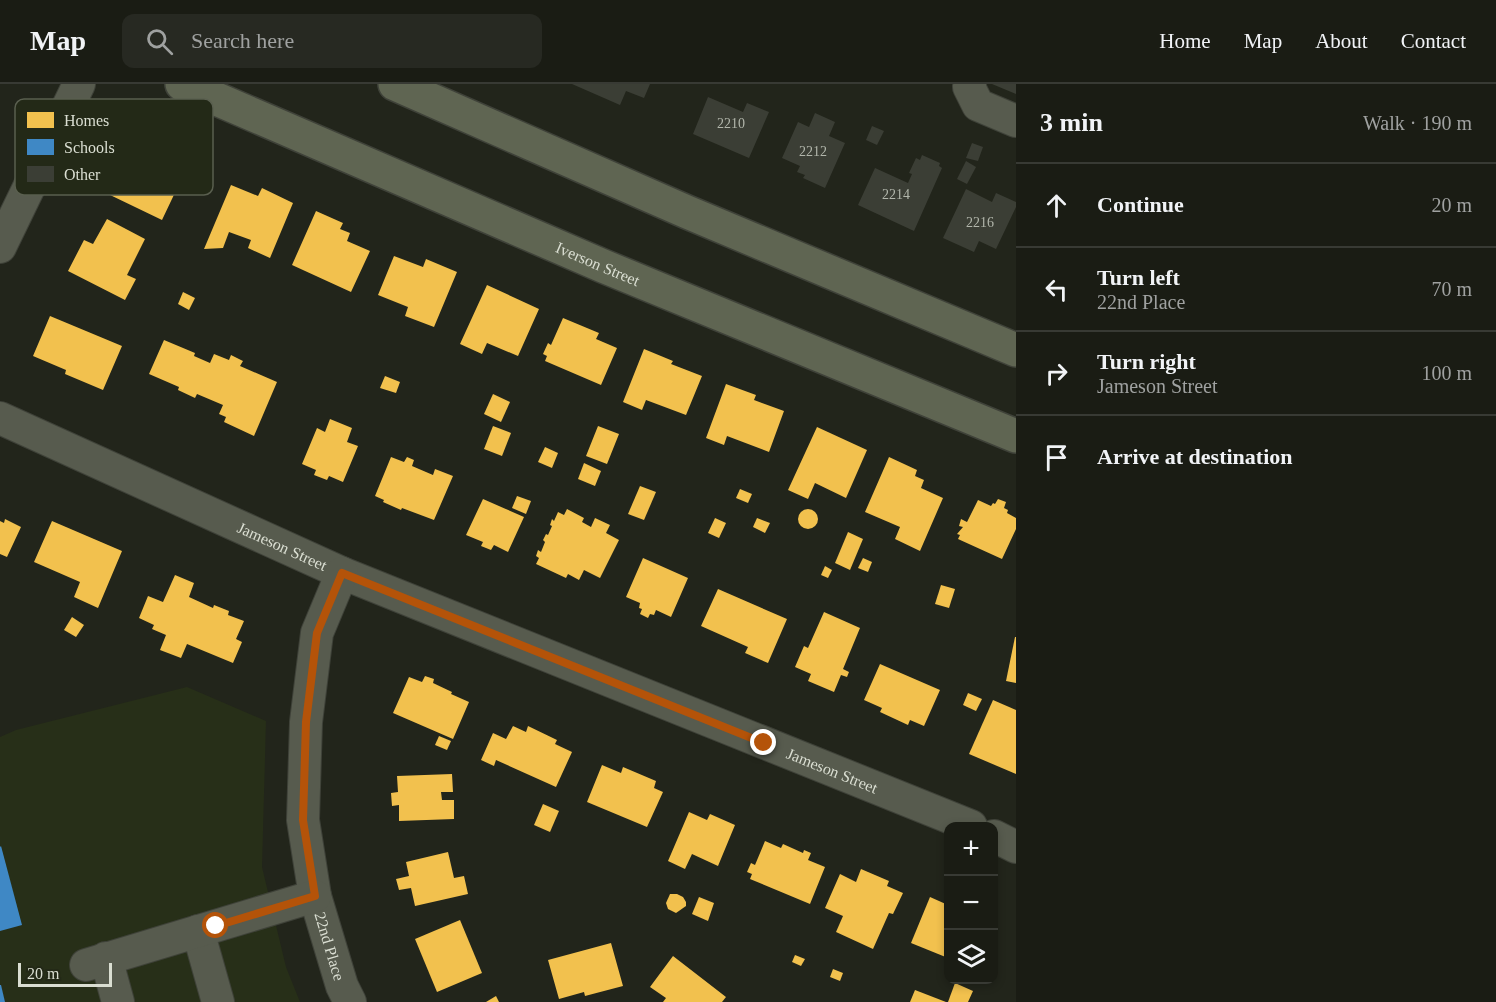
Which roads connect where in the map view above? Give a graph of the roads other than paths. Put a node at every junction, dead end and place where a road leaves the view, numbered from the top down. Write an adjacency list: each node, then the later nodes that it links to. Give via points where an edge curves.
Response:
1 (79, 84): 5 (street)
2 (182, 84): 11 (main road, Iverson Street, via 603,266)
3 (396, 84): 9 (main road)
4 (969, 84): 6 (street, via 978,105)
5 (72, 99)
6 (1016, 121)
7 (25, 195): 8 (street)
8 (0, 247)
9 (1016, 350)
10 (0, 418): 12 (street, Jameson Street)
11 (1016, 436)
12 (342, 573): 13 (street, Jameson Street); 16 (street, 22nd Place, via 317,633 306,722 303,820)
13 (961, 822)
14 (998, 838): 15 (street)
15 (1016, 847)
16 (315, 896): 17 (street); 20 (street, 22nd Place)
17 (198, 930): 18 (street, via 96,961); 19 (street)
18 (118, 1002)
19 (218, 1002)
20 (350, 1002)

